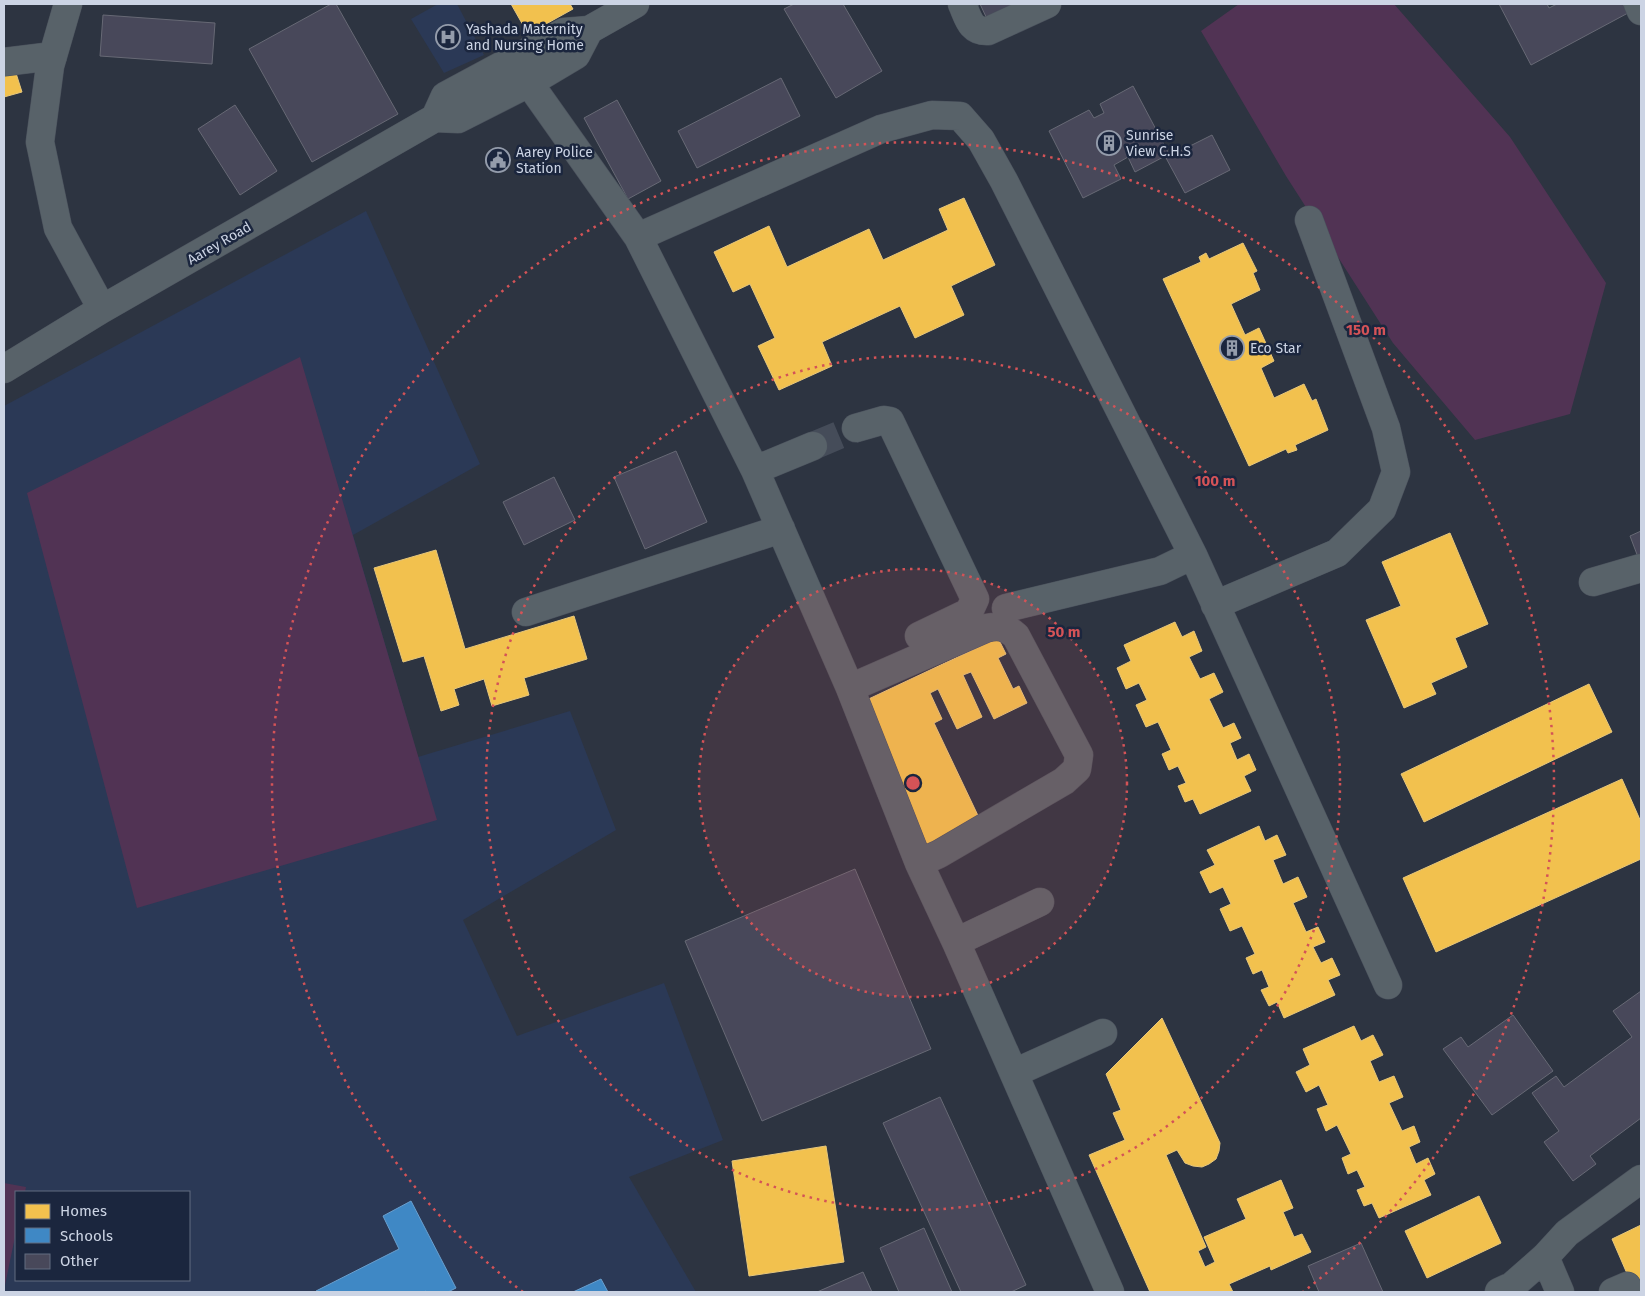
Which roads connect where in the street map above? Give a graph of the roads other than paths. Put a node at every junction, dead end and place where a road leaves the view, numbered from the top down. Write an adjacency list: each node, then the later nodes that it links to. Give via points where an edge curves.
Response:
1 (68, 4): 8 (street)
2 (635, 4): 7 (street)
3 (962, 4): 4 (street, via 973,28 980,32)
4 (1048, 4)
5 (1638, 4): 6 (street)
6 (1641, 11)
7 (589, 30): 9 (street, via 564,32); 11 (street, via 576,55)
8 (53, 56): 10 (street); 15 (street, via 40,142 58,228)
9 (514, 59): 11 (street); 12 (street, via 445,96)
10 (4, 62)
11 (529, 83): 12 (street, via 458,119); 14 (street)
12 (435, 118): 15 (street, Aarey Road)
13 (1309, 220): 24 (street, via 1386,428 1396,472 1382,510 1337,553)
14 (638, 237): 19 (street); 21 (street, via 881,129 932,115 960,116 981,140 1004,181)
15 (102, 310): 16 (street, Aarey Road)
16 (4, 369)
17 (856, 428): 27 (street, via 890,421 975,599 969,612 887,652)
18 (813, 446): 19 (street)
19 (755, 470): 20 (street)
20 (781, 529): 26 (street); 27 (street)
21 (1193, 555): 24 (street); 25 (street, via 1160,571)
22 (1641, 568): 23 (street)
23 (1593, 582)
24 (1215, 605): 31 (street)
25 (1006, 608)
26 (526, 612)
27 (846, 679): 28 (street); 28 (street, via 987,628 1007,628 1016,636 1079,756 1077,769 1064,781)
28 (919, 863): 30 (street)
29 (1040, 902): 30 (street)
30 (956, 942): 33 (street)
31 (1388, 985)
32 (1103, 1033): 33 (street)
33 (1014, 1074): 36 (street)
34 (1641, 1179): 35 (street, via 1567,1232)
35 (1545, 1257): 37 (street, via 1512,1286); 38 (street)
36 (1110, 1292)
37 (1499, 1292)
38 (1560, 1292)

